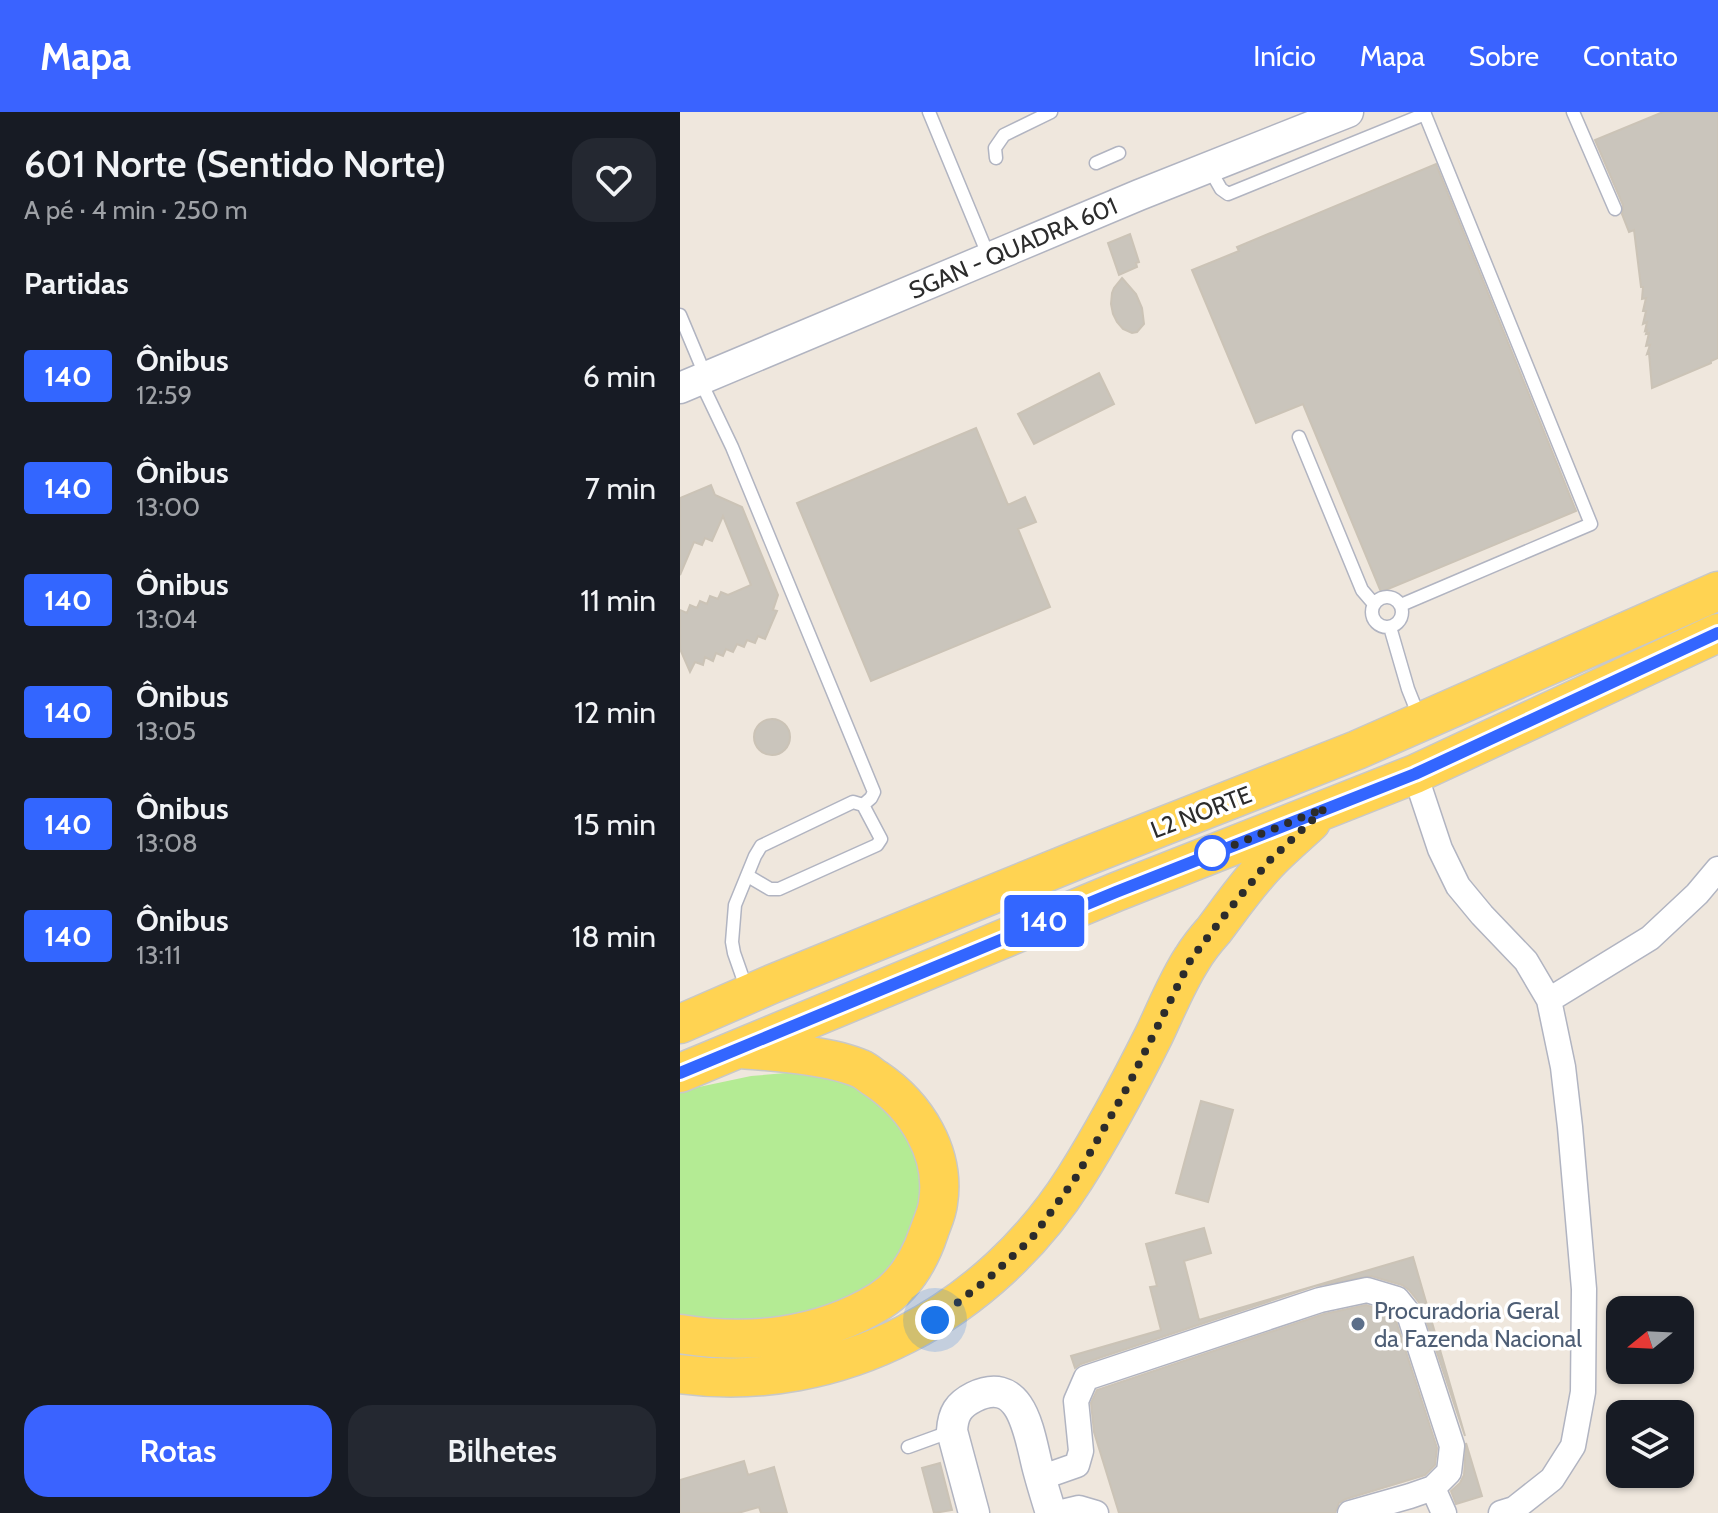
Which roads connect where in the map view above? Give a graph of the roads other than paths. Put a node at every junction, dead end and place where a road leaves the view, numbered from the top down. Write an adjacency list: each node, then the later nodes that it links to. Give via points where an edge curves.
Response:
1 (929, 112): 11 (lane)
2 (1051, 112): 7 (lane, via 1004,135 995,148)
3 (1348, 112): 9 (street, SGAN - QUADRA 601)
4 (1573, 112): 10 (lane)
5 (1424, 113): 9 (lane, via 1228,194); 17 (lane, via 1591,524)
6 (1119, 153): 8 (lane)
7 (996, 158)
8 (1096, 163)
9 (1209, 167): 11 (street, SGAN - QUADRA 601)
10 (1615, 209)
11 (990, 259): 13 (street, SGAN - QUADRA 601)
12 (680, 315): 13 (lane)
13 (695, 382): 22 (lane, via 732,447 874,792)
14 (1299, 437): 16 (lane, via 1362,590)
15 (1718, 591): 20 (main road, L2 NORTE)
16 (1374, 604): 17 (lane, via 1391,597); 18 (lane, via 1373,618)
17 (1401, 605): 18 (lane, via 1401,619)
18 (1390, 627): 20 (lane)
19 (1718, 633): 21 (main road, L2 NORTE)
20 (1421, 722): 26 (main road, L2 NORTE)
21 (1415, 774): 23 (main road, L2 NORTE); 27 (street, via 1458,886 1526,961)
22 (863, 805): 25 (lane, via 853,802 761,846); 25 (lane, via 881,839 877,845 779,889)
23 (1325, 808): 30 (main road, L2 NORTE); 33 (main road, via 1269,861 1191,959 1075,1179 1032,1238 988,1279 935,1320 865,1353 808,1370 745,1379)
24 (1718, 869): 27 (street, via 1650,938)
25 (748, 876): 26 (lane, via 735,905 732,942)
26 (759, 987): 28 (main road); 29 (main road, L2 NORTE)
27 (1549, 1000): 44 (street, via 1563,1067 1582,1259 1583,1392 1573,1446 1552,1479)
28 (680, 1012)
29 (680, 1024)
30 (738, 1048): 31 (main road, L2 NORTE); 32 (main road, via 862,1069 893,1091 915,1114 930,1144 938,1171 938,1204 922,1253 882,1300 812,1331 760,1339)
31 (680, 1073)
32 (680, 1334)
33 (680, 1374)
34 (952, 1431): 35 (lane); 36 (street, via 957,1411 976,1396 987,1392 1013,1398 1029,1431); 38 (street)
35 (908, 1447)
36 (1040, 1478): 37 (street, via 1077,1465 1081,1451 1076,1401 1086,1378 1320,1300 1367,1290 1397,1299 1409,1314 1452,1446 1449,1472); 39 (street)
37 (1433, 1488): 42 (street); 43 (street)
38 (974, 1513)
39 (1051, 1513)
40 (1058, 1513): 41 (street, via 1079,1508)
41 (1096, 1513)
42 (1350, 1513)
43 (1444, 1513)
44 (1501, 1513)

